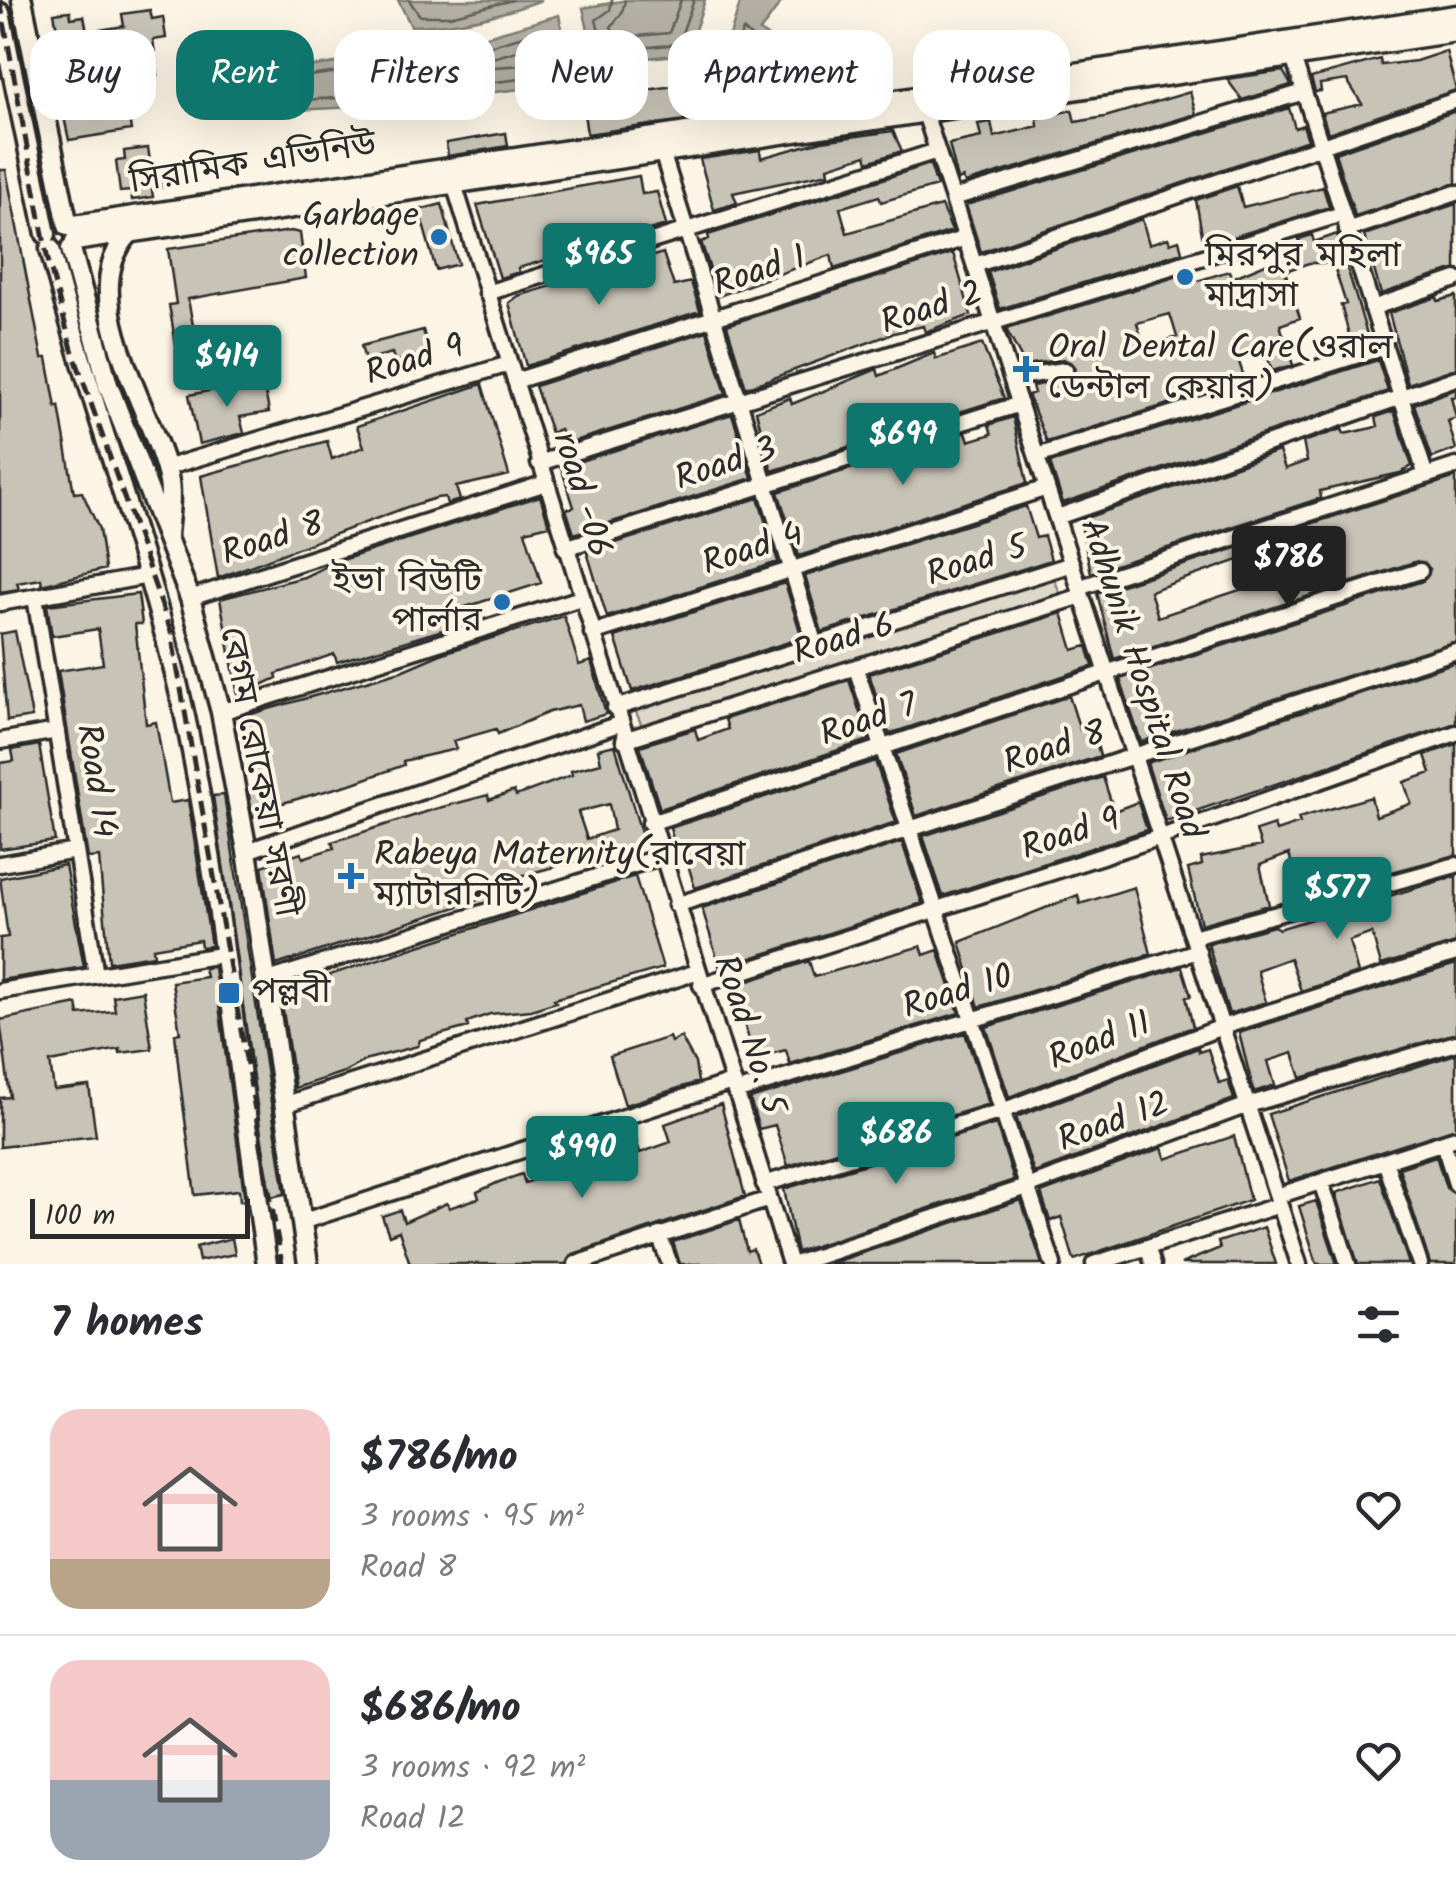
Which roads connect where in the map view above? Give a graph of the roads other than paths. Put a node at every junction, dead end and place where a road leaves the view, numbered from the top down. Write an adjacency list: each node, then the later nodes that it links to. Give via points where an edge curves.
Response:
1 (22, 0): 23 (main road, বেগম রোকেয়া সরণী)
2 (0, 13): 24 (main road, বেগম রোকেয়া সরণী)
3 (1456, 15): 17 (main road, সিরামিক এভিনিউ)
4 (1456, 32): 5 (main road, সিরামিক এভিনিউ)
5 (1293, 57): 6 (main road, সিরামিক এভিনিউ); 7 (street)
6 (1070, 91)
7 (1304, 92): 11 (street); 16 (street)
8 (1456, 100): 11 (street)
9 (913, 115): 13 (main road, সিরামিক এভিনিউ)
10 (927, 120): 12 (street, Adhunik Hospital Road)
11 (1322, 148): 18 (street); 25 (street)
12 (937, 150): 16 (street, Adhunik Hospital Road); 19 (street)
13 (662, 152): 14 (main road, সিরামিক এভিনিউ); 19 (street)
14 (454, 184): 17 (main road, সিরামিক এভিনিউ); 27 (street, road -06)
15 (1456, 193): 20 (street)
16 (953, 198): 22 (street, Adhunik Hospital Road)
17 (201, 213): 21 (main road, সিরামিক এভিনিউ); 23 (main road, সিরামিক এভিনিউ)
18 (1342, 214): 20 (street); 30 (street, Road 2)
19 (686, 228): 27 (street); 29 (street)
20 (1348, 230): 28 (street)
21 (130, 233): 23 (main road, সিরামিক এভিনিউ); 43 (main road, via 110,271 113,315 136,399)
22 (966, 238): 25 (street, Adhunik Hospital Road); 29 (street, Road 1)
23 (71, 239): 24 (main road, via 63,254); 24 (main road, via 55,225); 49 (main road, বেগম রোকেয়া সরণী, via 108,384)
24 (48, 242): 55 (main road, বেগম রোকেয়া সরণী)
25 (975, 266): 30 (street, Adhunik Hospital Road)
26 (1456, 279): 28 (street)
27 (488, 293): 32 (street, road -06)
28 (1372, 308): 31 (street)
29 (712, 318): 36 (street, Road 1); 38 (street)
30 (993, 321): 34 (street, Adhunik Hospital Road); 38 (street, Road 2)
31 (1384, 347): 37 (street); 40 (street)
32 (509, 364): 36 (street, road -06); 43 (street, Road 9)
33 (1066, 370): 34 (street)
34 (1011, 378): 39 (street, Adhunik Hospital Road)
35 (1456, 378): 37 (street)
36 (514, 381): 41 (street, road -06)
37 (1400, 395): 44 (street); 48 (street)
38 (738, 402): 41 (street, Road 2); 46 (street)
39 (1020, 404): 40 (street, Adhunik Hospital Road); 46 (street, Road 3)
40 (1037, 456): 47 (street, Adhunik Hospital Road)
41 (539, 463): 45 (street, road -06)
42 (1456, 466): 44 (street, Road 6)
43 (165, 468): 49 (main road)
44 (1426, 476): 56 (street, Road 6)
45 (546, 484): 50 (street, road -06); 58 (street, Road 8)
46 (763, 485): 50 (street, Road 3); 53 (street)
47 (1047, 488): 48 (street, Adhunik Hospital Road); 53 (street, Road 4)
48 (1056, 518): 51 (street, Adhunik Hospital Road)
49 (167, 542): 52 (main road, বেগম রোকেয়া সরণী)
50 (565, 548): 59 (street, road -06)
51 (1072, 564): 56 (street, Adhunik Hospital Road); 62 (street, Road 5)
52 (178, 570): 55 (main road); 58 (main road, বেগম রোকেয়া সরণী)
53 (790, 570): 61 (street, Road 4); 62 (street)
54 (1420, 571): 65 (street, Road 7)
55 (148, 576): 57 (street); 87 (main road, বেগম রোকেয়া সরণী, via 188,730)
56 (1082, 592): 64 (street, Road 6); 65 (street, Adhunik Hospital Road)
57 (35, 597): 60 (street); 69 (street, Road 14)
58 (190, 598): 67 (main road, বেগম রোকেয়া সরণী)
59 (581, 598): 61 (street, road -06); 67 (street)
60 (0, 604)
61 (592, 633): 66 (street, road -06)
62 (815, 645): 66 (street, Road 5)
63 (1455, 653): 74 (street, Road 8)
64 (856, 668): 71 (street, Road 6); 73 (street)
65 (1106, 669): 73 (street, Road 7); 74 (street, Adhunik Hospital Road)
66 (614, 708): 68 (street, road -06)
67 (220, 712): 79 (main road, বেগম রোকেয়া সরণী)
68 (619, 724): 71 (street, road -06); 79 (street)
69 (57, 732): 72 (street); 78 (street, Road 14)
70 (1456, 733): 77 (street, Road 9)
71 (624, 740): 75 (street, road -06)
72 (0, 741)
73 (882, 749): 75 (street, Road 7); 76 (street)
74 (1131, 756): 76 (street, Road 8); 77 (street, Adhunik Hospital Road)
75 (650, 823): 80 (street, Road No. 5)
76 (909, 830): 83 (street, Road 8); 84 (street)
77 (1161, 838): 84 (street, Road 9); 85 (street, Adhunik Hospital Road)
78 (76, 851): 81 (street); 88 (street, Road 14)
79 (247, 851): 90 (main road, বেগম রোকেয়া সরণী)
80 (660, 857): 83 (street, Road No. 5); 90 (street)
81 (0, 864)
82 (1456, 865): 85 (street, Road 10)
83 (676, 906): 89 (street, Road No. 5)
84 (936, 910): 89 (street, Road 9); 92 (street)
85 (1195, 944): 92 (street, Road 10); 93 (street, Adhunik Hospital Road)
86 (1456, 953): 93 (street, Road 11)
87 (221, 955): 88 (street); 110 (main road, বেগম রোকেয়া সরণী)
88 (96, 975): 91 (street)
89 (699, 978): 95 (street, Road No. 5); 96 (street)
90 (264, 981): 96 (main road, বেগম রোকেয়া সরণী)
91 (0, 991)
92 (972, 1020): 95 (street, Road 10); 98 (street)
93 (1222, 1026): 97 (street, Adhunik Hospital Road); 98 (street, Road 11)
94 (1456, 1043): 97 (street, Road 12)
95 (734, 1087): 102 (street, Road No. 5); 107 (street)
96 (283, 1105): 107 (main road, বেগম রোকেয়া সরণী)
97 (1248, 1105): 104 (street, Road 12); 106 (street, Adhunik Hospital Road)
98 (1002, 1111): 102 (street, Road 11); 104 (street)
99 (1450, 1140): 100 (street); 103 (street)
100 (1385, 1161): 101 (street); 120 (street)
101 (1320, 1182): 106 (street); 119 (street)
102 (764, 1184): 105 (street, Road No. 5)
103 (1456, 1184)
104 (1027, 1187): 114 (street, Road 12); 115 (street)
105 (769, 1199): 108 (street); 114 (street, Road No. 5)
106 (1279, 1200): 109 (street); 118 (street, Adhunik Hospital Road)
107 (301, 1222): 111 (main road, বেগম রোকেয়া সরণী)
108 (659, 1236): 112 (street); 113 (street)
109 (1147, 1247): 116 (street); 117 (street)
110 (266, 1264)
111 (308, 1264)
112 (576, 1264)
113 (670, 1264)
114 (793, 1264)
115 (1053, 1264)
116 (1094, 1264)
117 (1153, 1264)
118 (1300, 1264)
119 (1348, 1264)
120 (1420, 1264)

